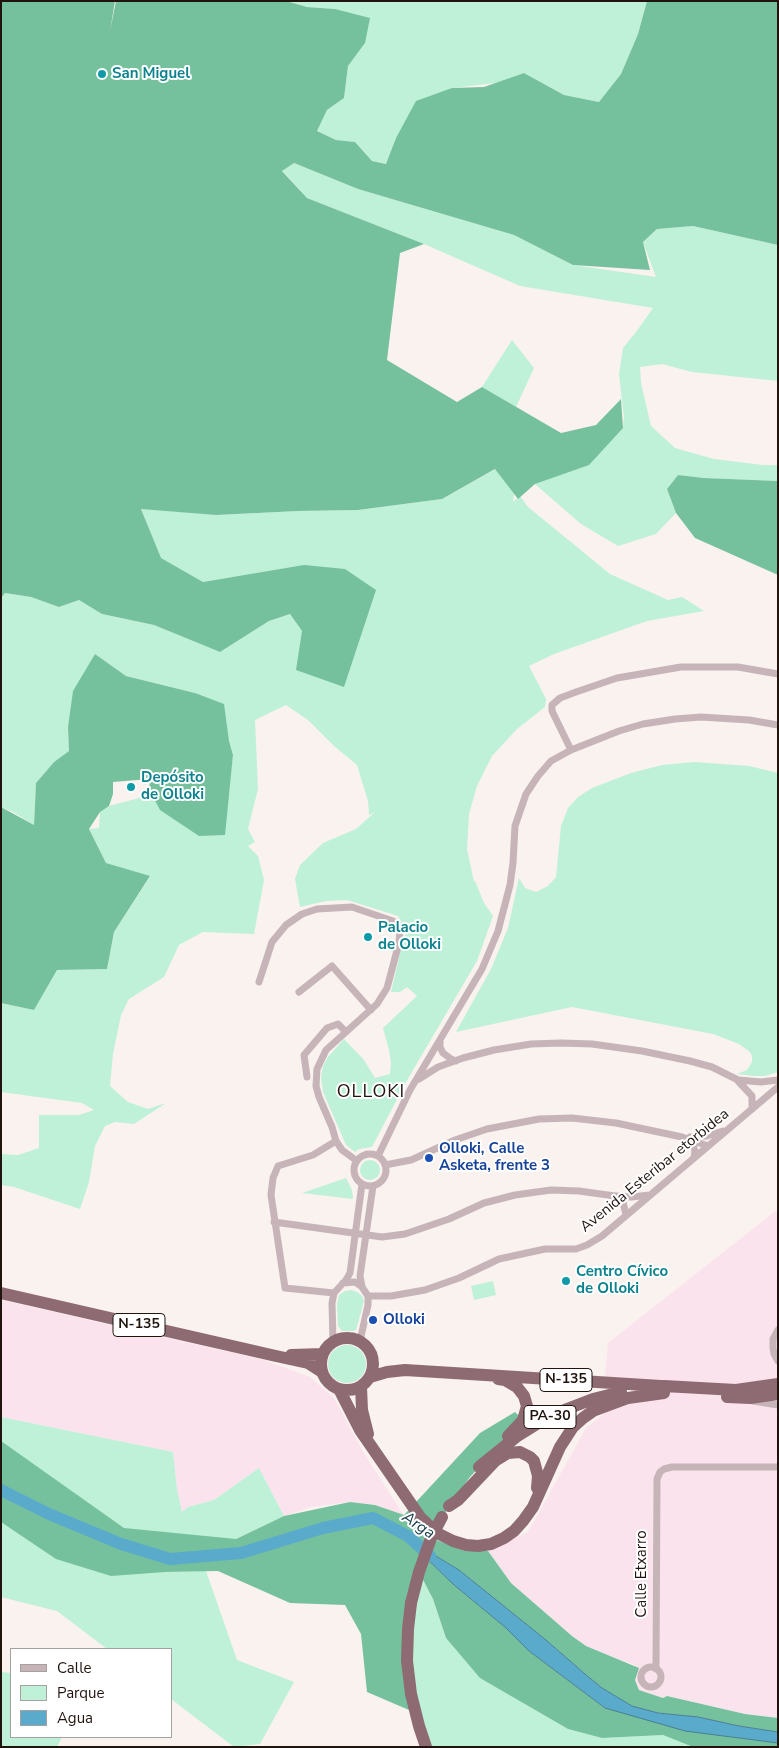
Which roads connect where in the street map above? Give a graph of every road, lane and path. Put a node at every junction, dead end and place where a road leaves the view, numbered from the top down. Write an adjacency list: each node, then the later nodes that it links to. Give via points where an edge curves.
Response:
1 (778, 674): 3 (street, via 738,667 681,667 617,678 576,692 552,705)
2 (778, 725): 3 (street, via 726,718 675,719 619,731)
3 (571, 750): 8 (street, via 552,761 526,794 514,826 510,885 498,931 482,969)
4 (259, 982): 6 (street, via 272,942 286,925 317,909 352,907 399,925 387,988)
5 (299, 992): 6 (street, via 332,966)
6 (371, 1010): 7 (street)
7 (346, 1032): 10 (street, via 338,1024 327,1028 304,1055); 18 (street, via 326,1050 317,1069 316,1086)
8 (440, 1040): 9 (street, via 443,1053); 13 (street)
9 (456, 1061): 11 (street, via 531,1044 592,1044 690,1061 712,1067); 13 (street, via 438,1067)
10 (307, 1077)
11 (738, 1080): 12 (street); 15 (street, via 752,1096)
12 (778, 1080)
13 (414, 1082): 20 (street)
14 (778, 1087): 15 (street, Avenida Esteribar etorbidea)
15 (752, 1109): 16 (street, Avenida Esteribar etorbidea)
16 (727, 1130): 17 (street, via 706,1136); 19 (street, Avenida Esteribar etorbidea)
17 (682, 1136): 19 (street); 21 (street, via 693,1146); 23 (street, via 598,1120 539,1119 487,1129 411,1160)
18 (336, 1141): 22 (street); 29 (street, via 313,1155 278,1166 272,1178)
19 (708, 1146): 21 (street, Avenida Esteribar etorbidea)
20 (378, 1156): 22 (street, via 364,1155); 23 (street)
21 (694, 1158): 26 (street, Avenida Esteribar etorbidea)
22 (357, 1161): 24 (street, via 355,1176)
23 (385, 1165): 25 (street, via 385,1176)
24 (362, 1184): 25 (street); 30 (street)
25 (373, 1186): 31 (street)
26 (650, 1195): 27 (street); 28 (street, Avenida Esteribar etorbidea)
27 (615, 1196): 28 (street, via 623,1202); 31 (street, via 551,1190 515,1195 484,1203 405,1234)
28 (626, 1215): 36 (street, Avenida Esteribar etorbidea, via 602,1236 576,1249 545,1249 515,1255 425,1290)
29 (274, 1222): 30 (street); 35 (street, via 284,1288)
30 (356, 1233): 31 (street); 32 (street, via 350,1273)
31 (365, 1234): 33 (street, via 360,1276)
32 (343, 1283): 33 (street, via 355,1282); 35 (street)
33 (362, 1287): 36 (street)
34 (1, 1293): 41 (highway, N-135)
35 (334, 1293): 39 (street)
36 (368, 1296): 38 (street)
37 (778, 1330): 43 (street, via 772,1348)
38 (360, 1341): 39 (highway, via 346,1338); 42 (highway)
39 (333, 1342): 40 (highway)
40 (323, 1354): 41 (highway, N-135); 45 (highway)
41 (276, 1356): 45 (highway, N-135, via 308,1363)
42 (373, 1359): 44 (highway, N-135); 47 (highway)
43 (778, 1361)
44 (405, 1370): 46 (highway, N-135); 47 (highway, N-135)
45 (322, 1372): 49 (highway, N-135, via 329,1383)
46 (468, 1374): 50 (highway, N-135); 53 (highway, via 505,1380 517,1387 527,1406 523,1420 514,1432 493,1449)
47 (370, 1377): 48 (highway)
48 (361, 1386): 49 (highway); 52 (highway, via 362,1410)
49 (339, 1389): 52 (highway)
50 (664, 1389): 51 (highway, PA-30, via 736,1390); 51 (highway, PA-30, via 750,1398); 53 (highway, PA-30, via 593,1399 567,1409 516,1437); 56 (highway, via 593,1411 578,1423 560,1447 528,1514 514,1531 490,1544 478,1546)
51 (776, 1395)
52 (372, 1446): 56 (highway, via 420,1517)
53 (479, 1467): 55 (highway, PA-30)
54 (778, 1467): 57 (street, Calle Etxarro, via 672,1467 662,1470 656,1480)
55 (446, 1512): 56 (highway, via 495,1461 508,1453 520,1452 534,1461 538,1486 526,1510 509,1530 488,1541); 58 (highway, PA-30, bridge, via 430,1538 418,1572 408,1629 407,1661 412,1694)
56 (453, 1541)
57 (656, 1669)
58 (426, 1747)

